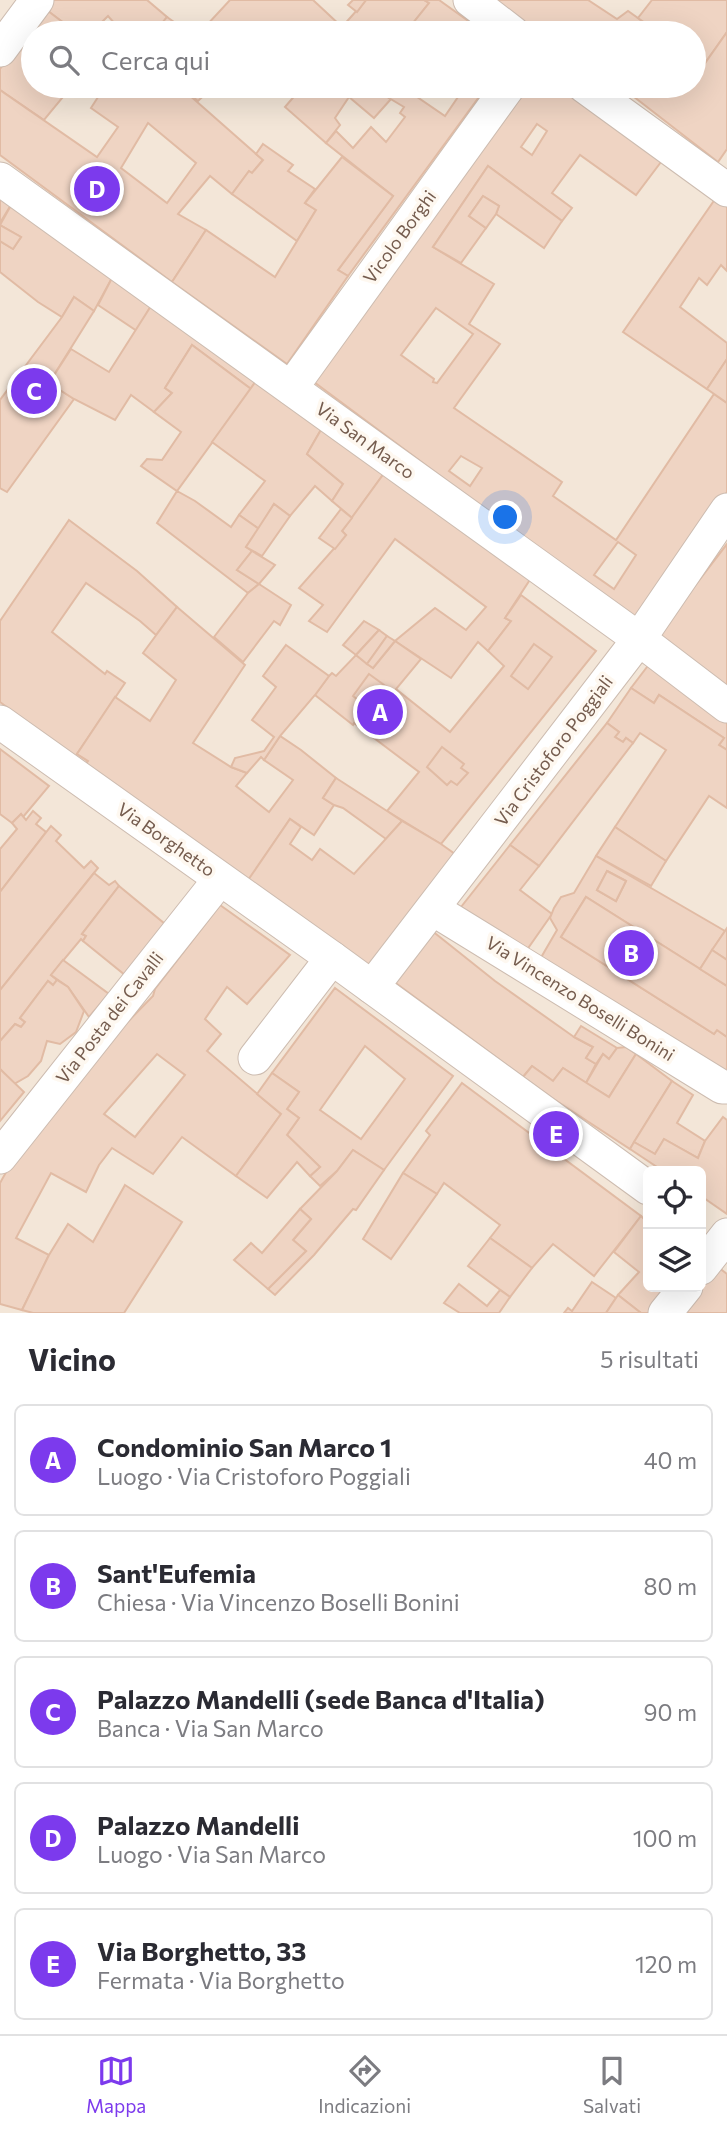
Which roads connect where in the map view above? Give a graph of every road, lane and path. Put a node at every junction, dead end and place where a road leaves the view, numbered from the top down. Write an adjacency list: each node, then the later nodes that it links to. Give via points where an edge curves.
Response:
1 (37, 0): 3 (street)
2 (470, 0): 4 (street)
3 (21, 21)
4 (497, 21)
5 (21, 22): 6 (street)
6 (0, 50)
7 (500, 98): 11 (street, Vicolo Borghi)
8 (600, 98): 10 (street)
9 (0, 180): 11 (street, Via San Marco)
10 (727, 190)
11 (291, 388): 13 (street, Via San Marco)
12 (727, 510): 13 (street, Via Cristoforo Poggiali)
13 (639, 639): 14 (street, Via San Marco); 17 (street, Via Cristoforo Poggiali)
14 (727, 706)
15 (0, 722): 16 (street, Via Borghetto)
16 (220, 879): 18 (street, Via Borghetto); 22 (street, Via Posta dei Cavalli)
17 (433, 909): 19 (street, Via Cristoforo Poggiali); 21 (street, Via Vincenzo Boselli Bonini)
18 (332, 958): 19 (street, Via Borghetto); 20 (street)
19 (372, 987): 23 (street, Via Borghetto)
20 (255, 1058)
21 (727, 1087)
22 (0, 1157)
23 (643, 1184)
24 (719, 1237): 25 (street)
25 (706, 1259)
26 (682, 1292): 27 (street)
27 (665, 1313)

